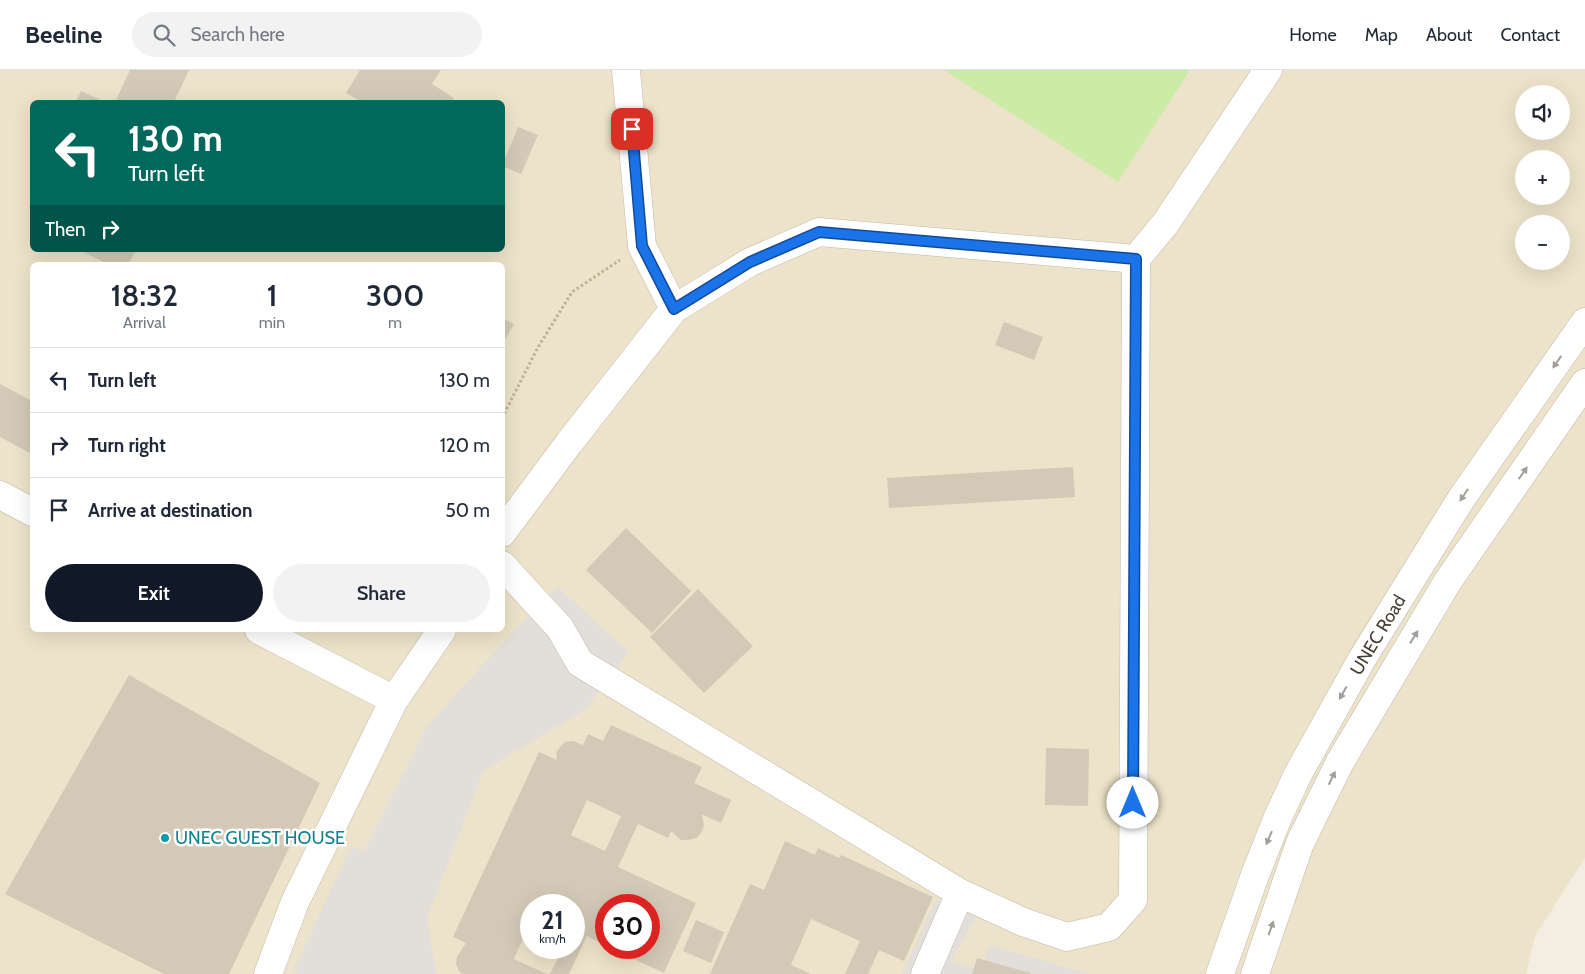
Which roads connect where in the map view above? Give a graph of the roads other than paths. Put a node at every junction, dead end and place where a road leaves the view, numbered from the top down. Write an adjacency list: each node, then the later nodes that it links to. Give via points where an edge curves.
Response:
1 (626, 70): 4 (street, via 642,246)
2 (1268, 70): 3 (street, via 1165,224)
3 (1136, 259): 4 (street, via 819,232 750,262); 14 (street, via 1133,900 1108,927 1067,937 1023,922)
4 (674, 309): 9 (street)
5 (1585, 322): 17 (street, UNEC Road, one-way to 17, via 1461,499 1379,632 1298,774 1268,842)
6 (1585, 383): 18 (street, UNEC Road, one-way to 6, via 1300,843 1340,762 1448,582)
7 (0, 494): 8 (street)
8 (30, 511)
9 (505, 529)
10 (505, 568): 14 (street, via 560,628 580,664)
11 (263, 632): 13 (street)
12 (441, 632): 13 (street)
13 (394, 700): 15 (street, via 295,902)
14 (960, 893): 16 (street)
15 (268, 974)
16 (925, 974)
17 (1220, 974)
18 (1255, 974)

